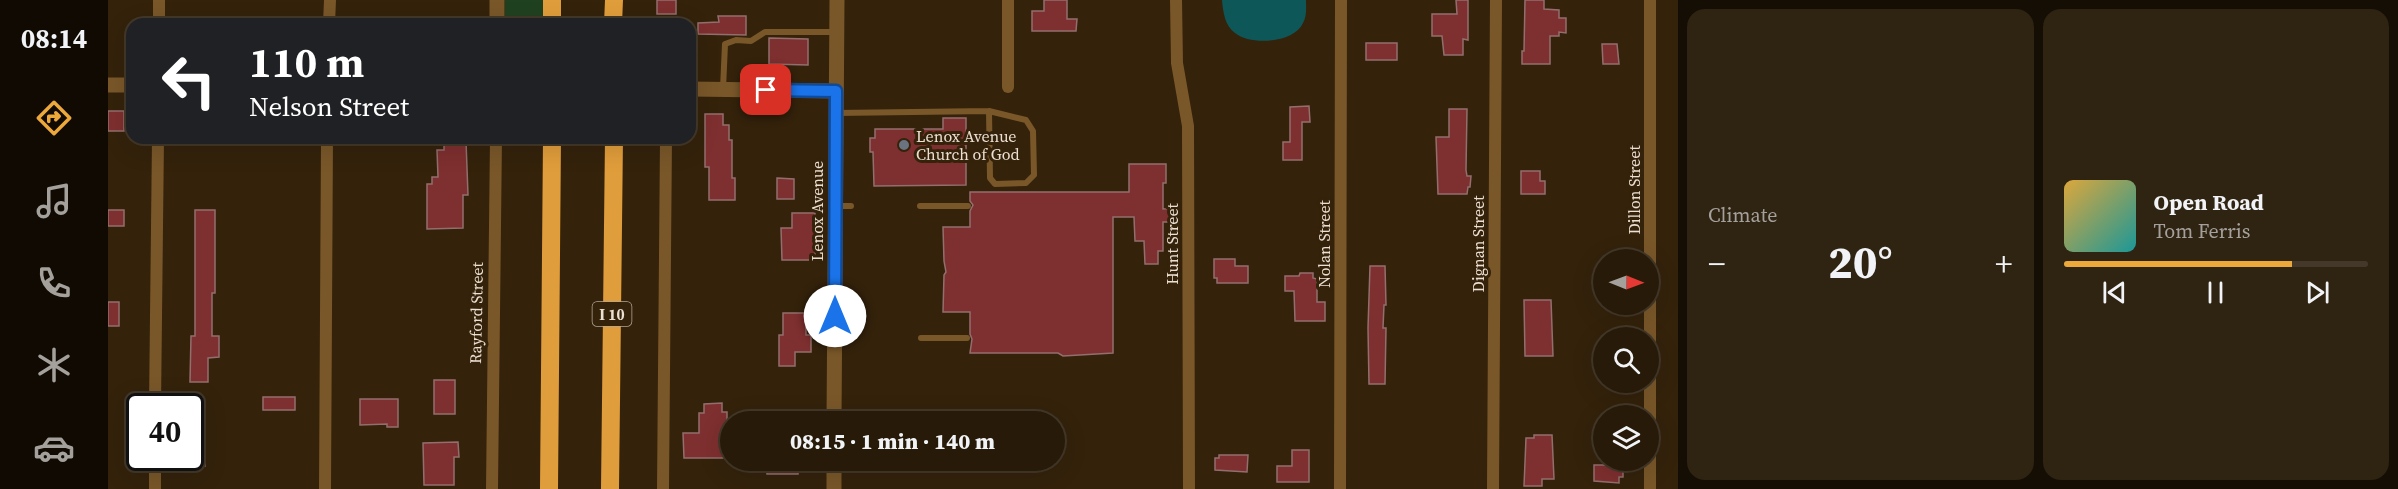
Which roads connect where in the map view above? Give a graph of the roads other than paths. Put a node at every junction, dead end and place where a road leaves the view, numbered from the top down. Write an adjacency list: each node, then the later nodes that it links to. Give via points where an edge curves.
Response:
1 (159, 0): 12 (street)
2 (330, 0): 13 (street)
3 (497, 0): 14 (street)
4 (552, 0): 15 (highway)
5 (614, 0): 16 (highway)
6 (837, 0): 17 (street, Lenox Avenue)
7 (1008, 0): 20 (street)
8 (1176, 0): 51 (street, Hunt Street, via 1177,63 1188,126)
9 (1341, 0): 52 (street, Nolan Street)
10 (1496, 0): 53 (street, Dignan Street)
11 (1650, 0): 54 (street, Dillon Street)
12 (159, 18)
13 (329, 18)
14 (497, 18)
15 (552, 18)
16 (614, 18)
17 (836, 32): 22 (lane, via 765,32 751,41 728,41); 23 (street, Lenox Avenue)
18 (108, 85): 19 (street)
19 (126, 85)
20 (1008, 87)
21 (696, 89): 22 (street)
22 (723, 90): 23 (street)
23 (836, 91): 25 (street, Lenox Avenue)
24 (989, 111): 24 (lane, via 1026,120 1033,131 1034,175 1026,183 995,184 990,178); 25 (lane)
25 (836, 113): 32 (street, Lenox Avenue)
26 (158, 144): 40 (street)
27 (327, 144): 45 (street)
28 (496, 144): 46 (street, Rayford Street)
29 (552, 144): 47 (highway)
30 (614, 144): 48 (highway, I 10)
31 (666, 144): 49 (street)
32 (835, 206): 33 (lane); 36 (street, Lenox Avenue)
33 (851, 206)
34 (920, 206): 35 (lane)
35 (968, 206)
36 (834, 338): 37 (lane); 41 (street, Lenox Avenue)
37 (851, 338)
38 (921, 338): 39 (lane)
39 (967, 338)
40 (155, 393)
41 (834, 411)
42 (155, 471): 44 (street)
43 (834, 471): 50 (street)
44 (154, 489)
45 (325, 489)
46 (492, 489)
47 (549, 489)
48 (610, 489)
49 (663, 489)
50 (834, 489)
51 (1189, 489)
52 (1340, 489)
53 (1493, 489)
54 (1650, 489)

